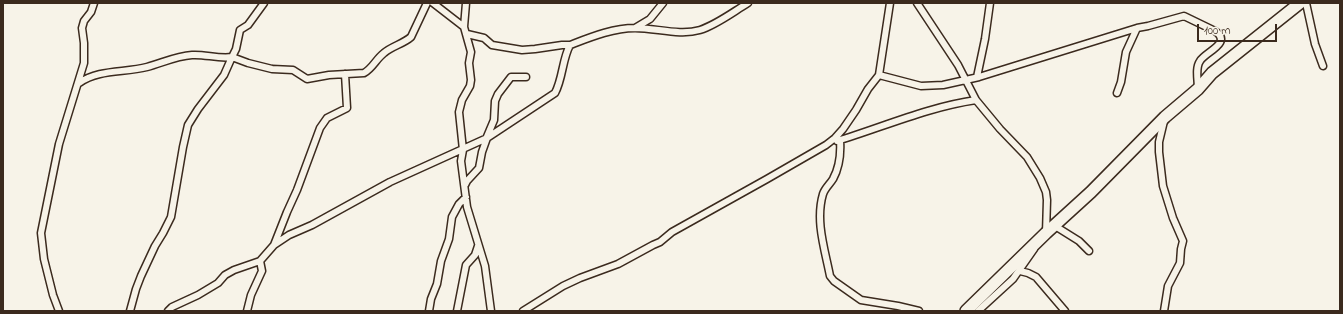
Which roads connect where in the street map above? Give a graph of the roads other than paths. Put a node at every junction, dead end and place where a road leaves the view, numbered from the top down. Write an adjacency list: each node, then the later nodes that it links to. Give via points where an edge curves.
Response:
1 (94, 3): 25 (street, via 82,28 84,63)
2 (264, 3): 18 (street, via 248,25 240,30)
3 (427, 3): 20 (street, via 407,41 383,53 368,71)
4 (433, 3): 13 (street)
5 (466, 3): 13 (street)
6 (663, 3): 14 (street, via 650,19)
7 (748, 3): 14 (street, via 700,30 678,32)
8 (890, 3): 21 (street)
9 (918, 3): 24 (street)
10 (990, 3): 23 (street)
11 (1300, 3): 26 (highway, via 1219,66)
12 (1306, 3): 19 (street)
13 (464, 27): 16 (street)
14 (635, 28): 17 (street, via 606,32)
15 (1137, 28): 23 (street); 26 (street, via 1184,16 1218,33 1220,42 1217,47 1200,61); 27 (street, via 1126,52)
16 (467, 34): 17 (street, via 484,38 492,45 522,50); 33 (street, via 471,52 471,80 459,112)
17 (570, 45): 30 (street, via 555,93)
18 (232, 57): 20 (street, via 272,69 293,70 308,79); 25 (street, via 217,58 197,54 179,56 148,67 95,76); 46 (street, via 224,74 188,125 171,216 141,276)
19 (1323, 66)
20 (345, 74): 40 (street, via 347,108 327,118 320,128)
21 (879, 75): 24 (street, via 921,86); 32 (street, via 843,128)
22 (526, 77): 30 (street, via 511,77 498,94 494,120)
23 (977, 78): 24 (street)
24 (966, 80): 28 (street)
25 (79, 83): 45 (street, via 59,144 41,233 44,259)
26 (1198, 89): 29 (highway)
27 (1117, 92)
28 (976, 100): 31 (street, via 958,102 919,113); 38 (street, via 1027,157 1040,178 1046,192)
29 (1165, 117): 38 (highway, via 1091,192); 57 (street, via 1159,142 1163,186 1183,242 1180,263 1168,286)
30 (487, 139): 33 (street); 36 (street, via 479,168)
31 (840, 140): 32 (street); 53 (street, via 839,164 823,194 820,212 822,239 830,276 861,300)
32 (826, 145): 52 (street, via 672,232 660,242 618,264 564,286)
33 (463, 150): 34 (street); 35 (street)
34 (450, 155): 35 (street); 40 (street, via 378,188 289,235)
35 (462, 165): 36 (street)
36 (465, 185): 37 (street)
37 (466, 196): 41 (street); 49 (street, via 452,217 449,239)
38 (1050, 229): 39 (highway); 42 (street, via 1079,241)
39 (1036, 243): 44 (street); 54 (highway)
40 (274, 246): 43 (street)
41 (478, 246): 50 (street, via 475,255 466,265); 51 (street, via 485,266)
42 (1089, 251)
43 (260, 261): 47 (street, via 234,270 218,283); 48 (street, via 262,271)
44 (1020, 271): 55 (street); 56 (street, via 1036,277)
45 (59, 311)
46 (130, 311)
47 (168, 311)
48 (247, 311)
49 (429, 311)
50 (457, 311)
51 (491, 311)
52 (523, 311)
53 (918, 311)
54 (966, 311)
55 (978, 311)
56 (1065, 311)
57 (1164, 311)

